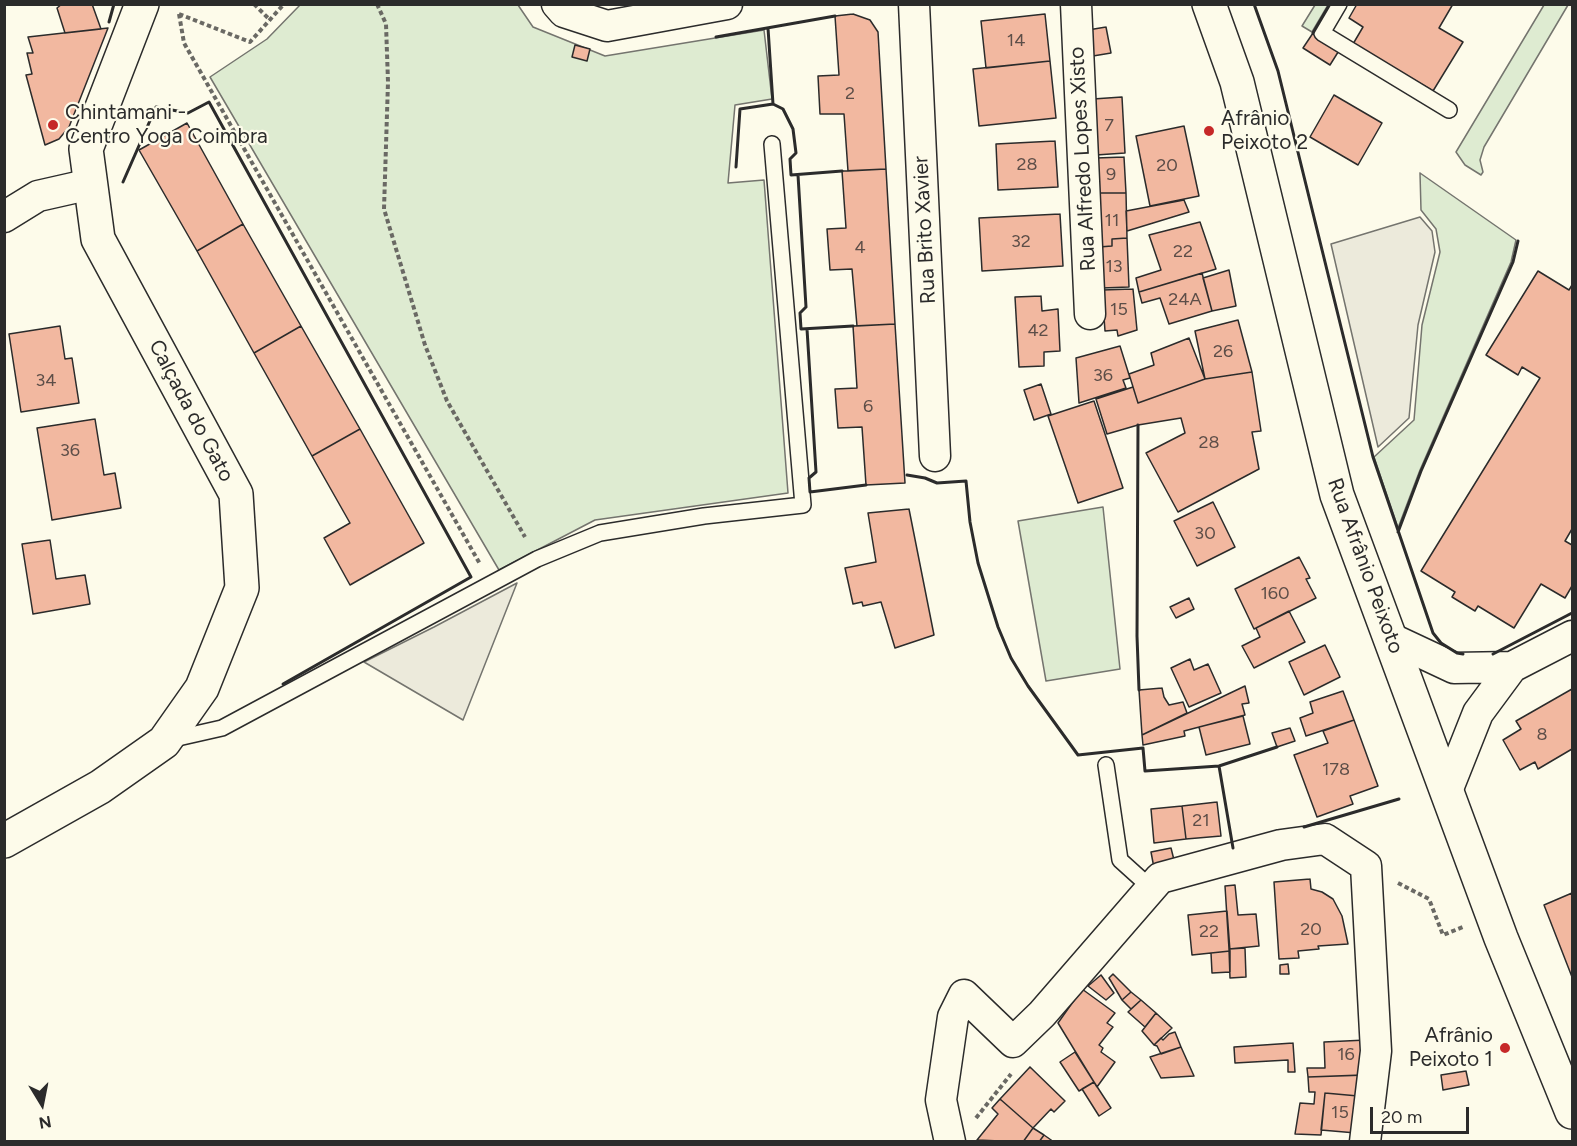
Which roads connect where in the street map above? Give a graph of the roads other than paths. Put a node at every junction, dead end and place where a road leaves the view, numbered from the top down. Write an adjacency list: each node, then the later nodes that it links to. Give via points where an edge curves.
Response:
1 (557, 4): 2 (street, via 564,12 607,26)
2 (727, 4)
3 (914, 4): 13 (street, Rua Brito Xavier)
4 (1076, 4): 12 (street, Rua Alfredo Lopes Xisto)
5 (1209, 4): 15 (main road, Rua Afrânio Peixoto, via 1237,82 1337,495)
6 (1339, 4): 8 (lane, via 1322,33)
7 (157, 8): 10 (main road, Calçada do Gato, via 86,149)
8 (1449, 110)
9 (772, 144): 17 (lane, via 803,505 600,533 537,559 222,728)
10 (91, 184): 11 (street, via 38,196); 17 (main road, Calçada do Gato, via 98,238 236,494 242,588 202,688)
11 (4, 217)
12 (1090, 314)
13 (935, 456)
14 (1572, 636): 16 (street)
15 (1390, 638): 16 (street, via 1454,668); 19 (main road, Rua Afrânio Peixoto)
16 (1512, 668): 19 (street, via 1478,713)
17 (164, 742): 20 (main road, Calçada do Gato, via 100,787)
18 (1106, 765): 21 (lane, via 1120,860)
19 (1447, 791): 22 (main road, Rua Afrânio Peixoto, via 1501,938)
20 (4, 841)
21 (1151, 888): 23 (street, via 1013,1042 964,995 953,1017 941,1100); 24 (street, via 1160,878 1281,845 1324,839 1366,866 1376,1051)
22 (1572, 1112)
23 (950, 1142)
24 (1365, 1142)

